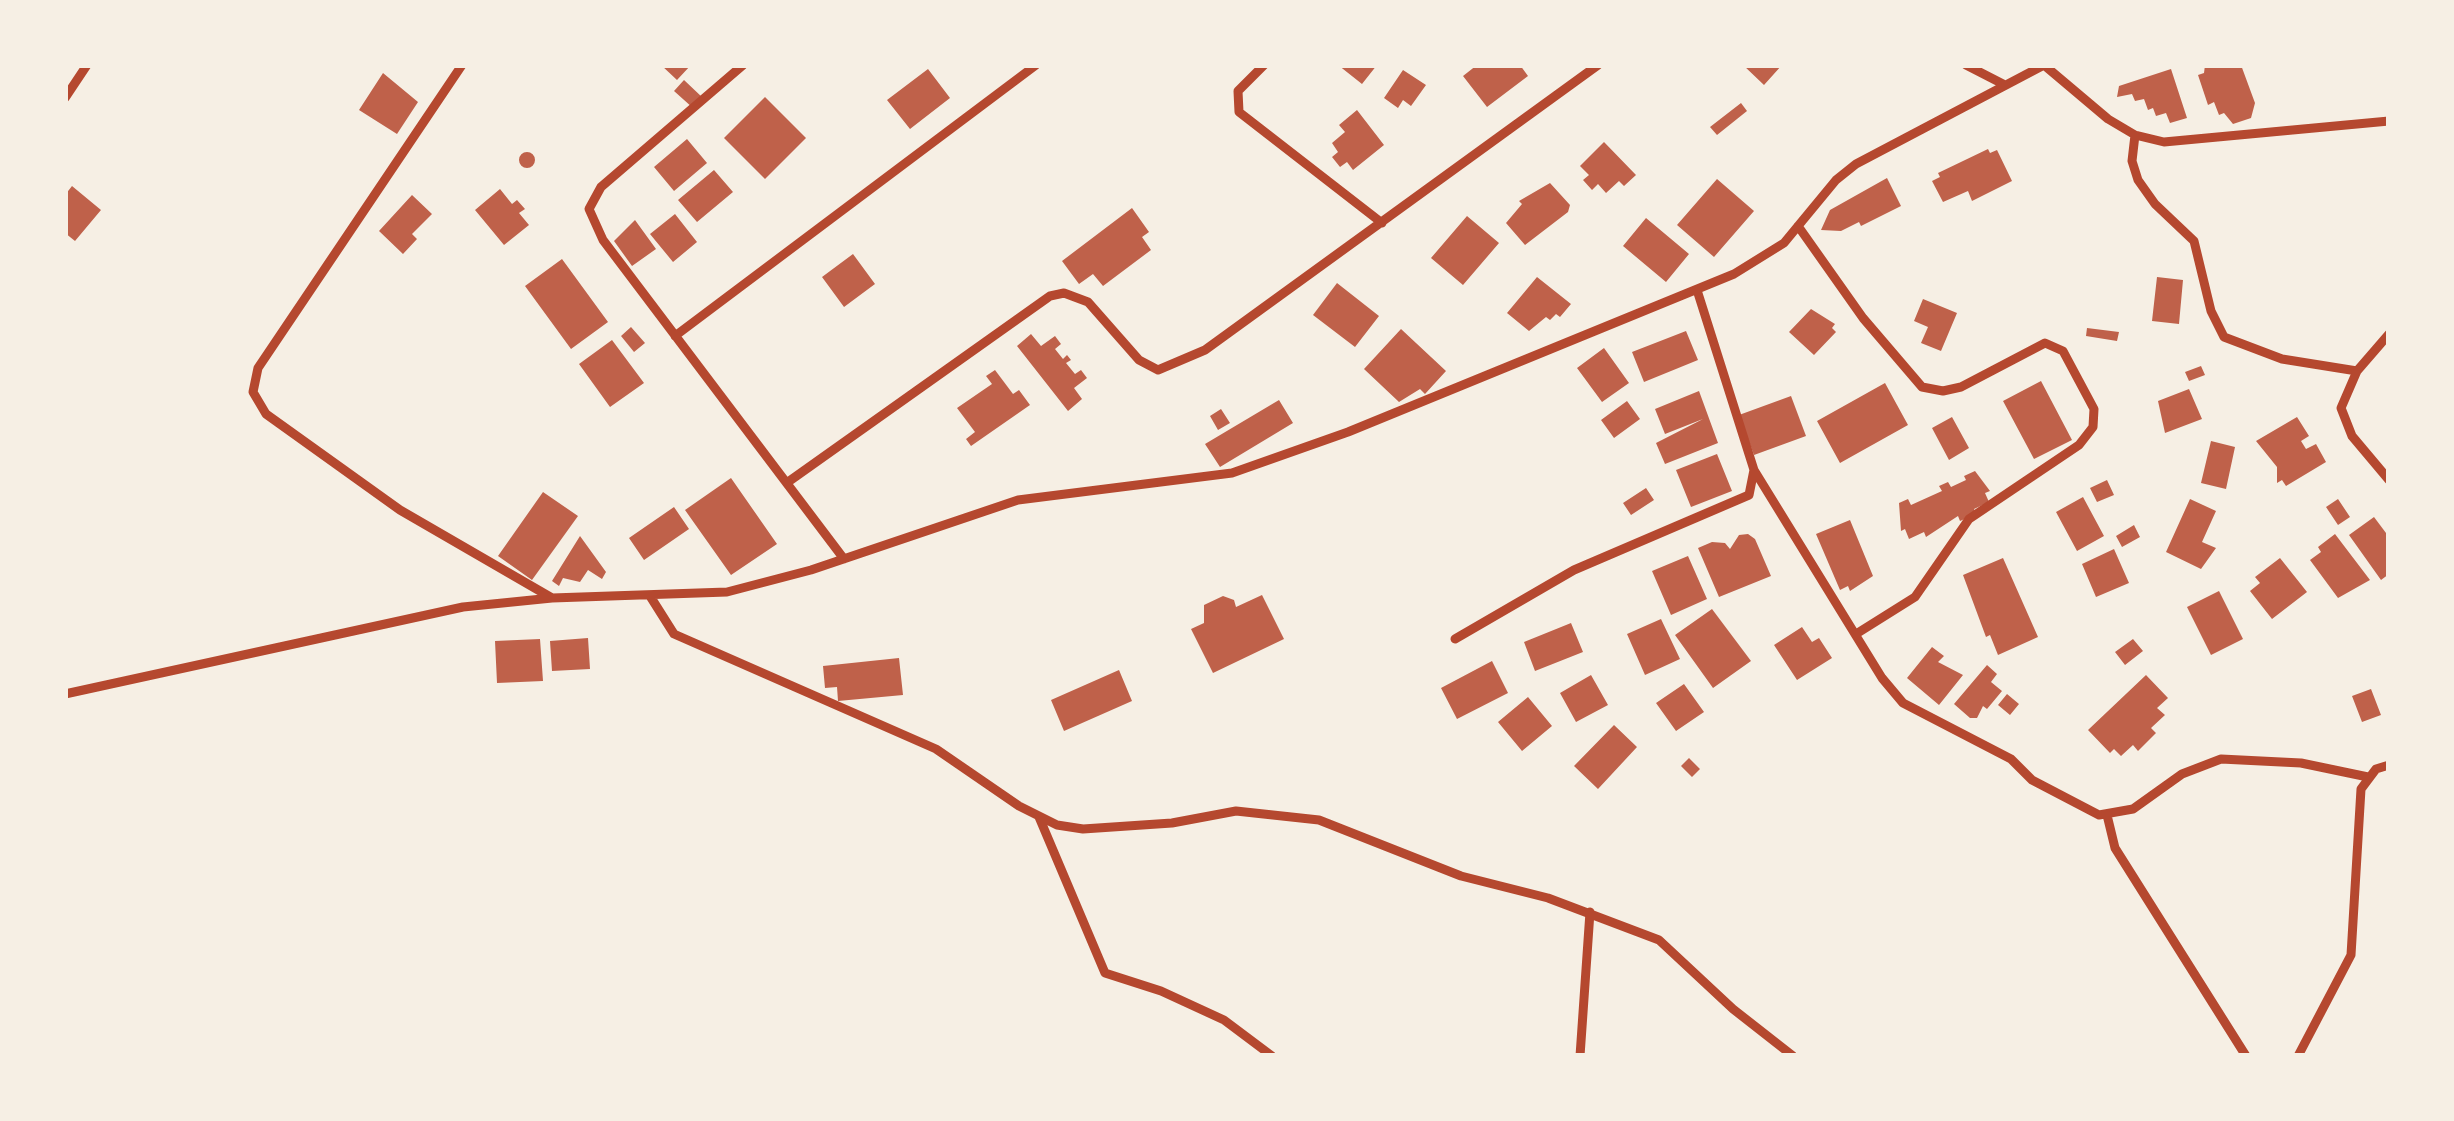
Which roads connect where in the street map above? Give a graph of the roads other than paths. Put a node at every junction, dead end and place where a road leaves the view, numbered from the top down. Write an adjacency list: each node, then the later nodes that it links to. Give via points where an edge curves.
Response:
1 (87, 65): 10 (street)
2 (462, 65): 24 (street, via 258,368 253,392 266,414 400,510)
3 (743, 65): 17 (street, via 590,198 588,209 603,240)
4 (1036, 65): 17 (street)
5 (1264, 65): 13 (street, via 1238,91 1240,112)
6 (1598, 65): 13 (street)
7 (1966, 65): 9 (street)
8 (2044, 65): 9 (street); 12 (street)
9 (2003, 84): 14 (street, via 1856,164)
10 (65, 98)
11 (2389, 121): 12 (street, via 2194,141)
12 (2135, 135): 18 (street, via 2138,180 2194,241 2224,337 2282,359)
13 (1382, 223): 21 (street, via 1205,350 1165,369 1138,360 1088,302 1064,293 1050,296)
14 (1798, 226): 15 (street, via 1764,258); 25 (street, via 1922,387 1961,387 2045,343 2063,352 2094,409 2093,427 2079,445 1969,518 1915,597)
15 (1697, 290): 19 (street); 22 (street, via 1232,473 1018,500)
16 (2389, 334): 18 (street)
17 (675, 336): 21 (street)
18 (2357, 370): 20 (street, via 2344,392 2344,421)
19 (1754, 470): 25 (street); 26 (street, via 1749,496 1574,570)
20 (2389, 480)
21 (788, 482): 22 (street)
22 (844, 558): 23 (street, via 727,592)
23 (650, 596): 24 (street); 31 (street, via 674,634 936,749)
24 (552, 598): 27 (street, via 463,607)
25 (1856, 634): 30 (street, via 1903,702 2011,759 2085,812)
26 (1454, 638)
27 (65, 694)
28 (2389, 766): 29 (street)
29 (2368, 777): 30 (street, via 2301,763 2220,759 2182,774 2133,809); 37 (street, via 2358,806 2351,955)
30 (2107, 816): 36 (street, via 2115,848)
31 (1040, 818): 32 (street, via 1084,828 1236,811 1285,813 1369,837 1461,876); 33 (street, via 1105,973 1224,1020)
32 (1590, 912): 34 (street); 35 (street, via 1659,940)
33 (1272, 1056)
34 (1580, 1056)
35 (1793, 1056)
36 (2246, 1056)
37 (2298, 1056)

